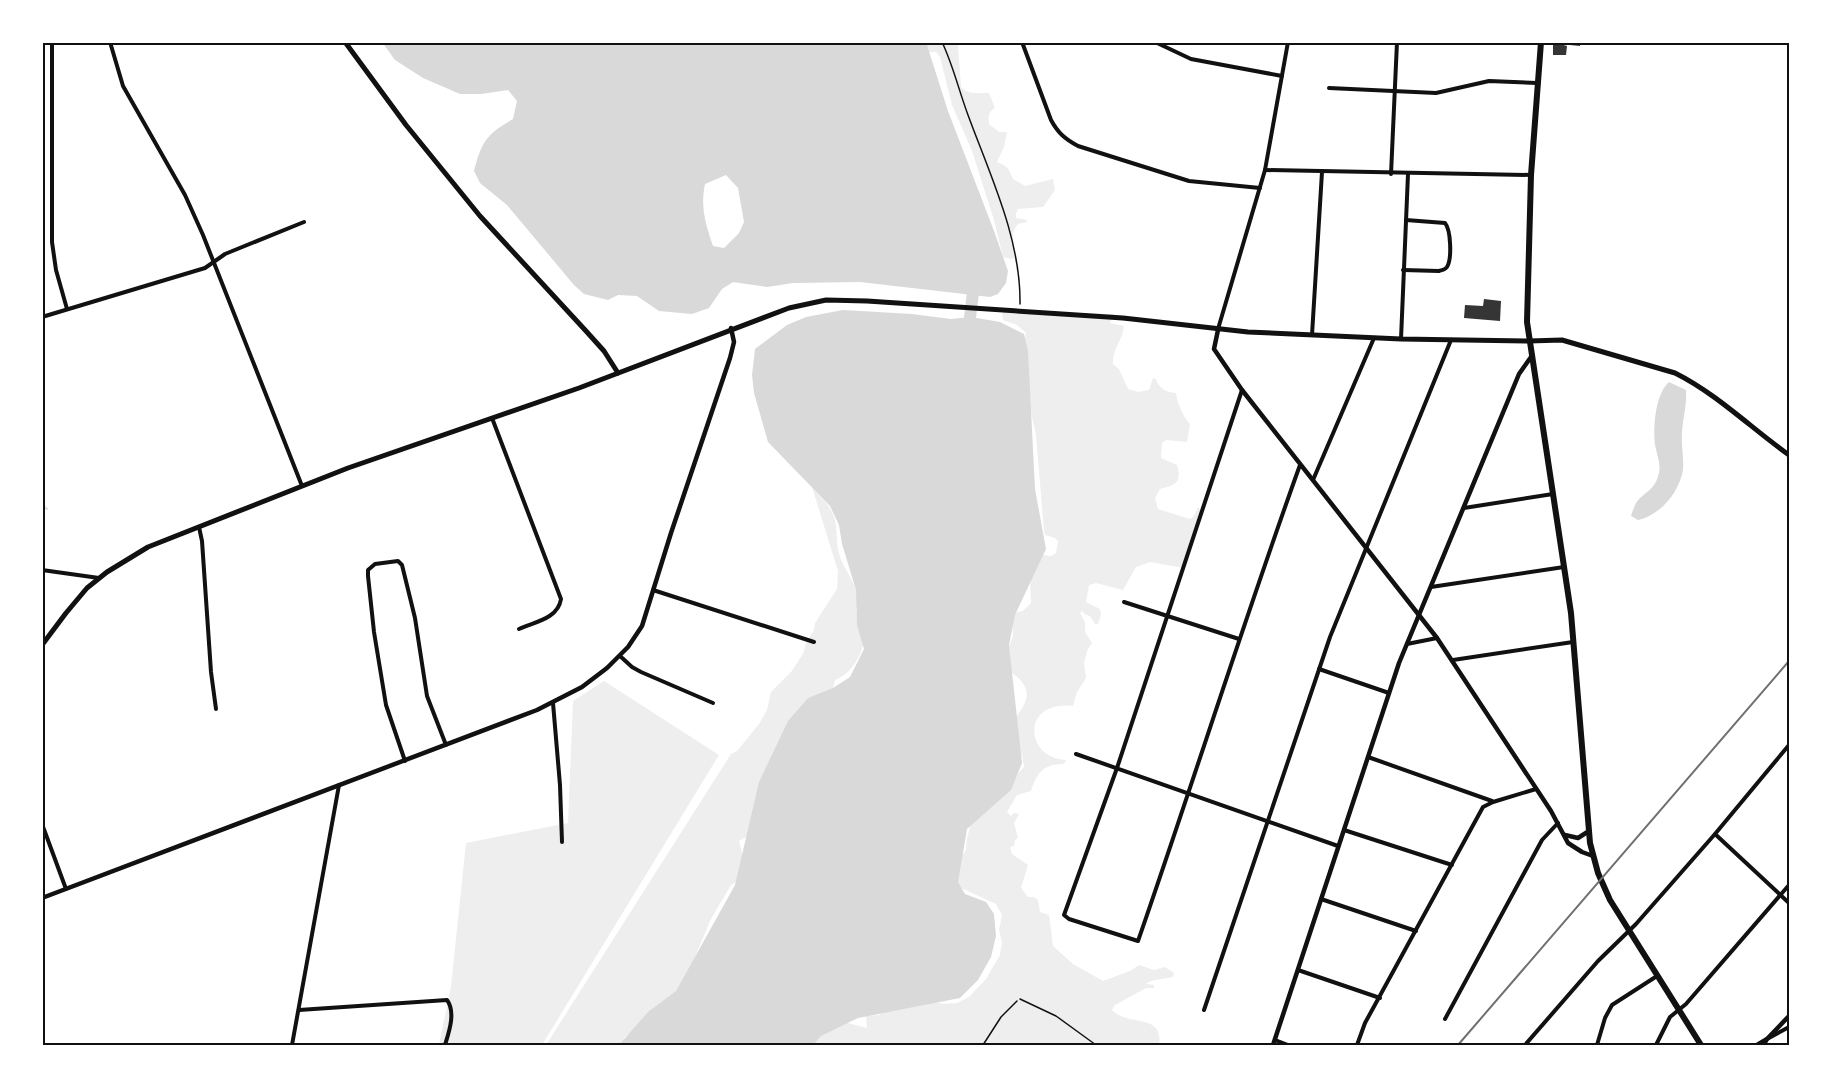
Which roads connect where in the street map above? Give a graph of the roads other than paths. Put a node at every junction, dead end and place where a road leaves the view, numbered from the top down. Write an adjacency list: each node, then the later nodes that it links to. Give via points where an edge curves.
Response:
1 (52, 42): 23 (street, via 52,242)
2 (110, 42): 21 (street, via 123,86 185,195)
3 (345, 42): 33 (main road, via 480,216 604,351)
4 (1022, 42): 18 (street, via 1051,120 1067,140 1189,181)
5 (1155, 42): 9 (street, via 1191,58)
6 (1288, 42): 9 (street)
7 (1397, 42): 12 (street)
8 (1540, 42): 10 (main road)
9 (1282, 76): 13 (street)
10 (1538, 83): 12 (street, via 1489,81 1444,92); 17 (main road)
11 (1329, 88): 12 (street)
12 (1395, 91): 15 (street)
13 (1265, 170): 14 (street); 18 (street)
14 (1322, 172): 15 (street); 27 (street)
15 (1391, 174): 16 (street)
16 (1408, 174): 17 (street); 19 (street)
17 (1531, 175): 31 (main road)
18 (1260, 188): 26 (street)
19 (1406, 220): 22 (street); 22 (street, via 1445,223 1450,232 1444,270)
20 (304, 222): 21 (street)
21 (214, 261): 23 (street, via 205,268); 39 (street)
22 (1403, 270): 29 (street)
23 (67, 309): 24 (street)
24 (42, 317)
25 (731, 328): 26 (main road, via 808,303 847,300 1156,321); 33 (main road); 48 (street, via 734,342 730,358)
26 (1218, 330): 27 (main road); 34 (street, via 1214,350)
27 (1312, 335): 28 (main road)
28 (1374, 338): 29 (main road); 38 (street)
29 (1401, 339): 30 (main road)
30 (1452, 340): 31 (main road); 43 (street)
31 (1529, 341): 32 (main road); 36 (main road, via 1562,340 1675,373 1700,386)
32 (1531, 357): 40 (main road); 41 (street, via 1519,374)
33 (618, 373): 35 (main road)
34 (1242, 390): 37 (street); 50 (street)
35 (492, 418): 39 (main road); 52 (street, via 561,599 553,615)
36 (1789, 455)
37 (1300, 465): 38 (street); 54 (street)
38 (1313, 480): 43 (street)
39 (302, 486): 42 (main road)
40 (1553, 494): 41 (street); 44 (main road)
41 (1464, 508): 47 (street)
42 (199, 526): 46 (main road, via 148,547); 65 (street)
43 (1366, 546): 51 (street); 61 (street)
44 (1564, 567): 47 (street); 56 (main road)
45 (42, 570): 46 (street)
46 (100, 578): 58 (main road, via 87,588)
47 (1431, 587): 51 (street)
48 (653, 590): 55 (street); 59 (street, via 642,626)
49 (1124, 602): 50 (street)
50 (1167, 616): 54 (street); 71 (street)
51 (1419, 616): 53 (street); 57 (street)
52 (519, 629)
53 (1437, 638): 57 (street); 60 (street)
54 (1239, 639): 74 (street)
55 (814, 642)
56 (1574, 642): 60 (street); 80 (main road)
57 (1406, 644): 62 (street)
58 (42, 645)
59 (620, 656): 63 (street, via 582,687); 64 (street, via 641,672)
60 (1453, 660): 73 (street)
61 (1319, 669): 62 (street); 76 (street)
62 (1389, 693): 69 (street)
63 (553, 703): 66 (street); 83 (street)
64 (713, 703)
65 (216, 709)
66 (446, 745): 70 (street); 70 (street, via 427,696 402,565 398,561 375,564 368,570 374,632 386,705)
67 (1789, 745): 81 (street)
68 (1076, 754): 71 (street)
69 (1368, 757): 75 (street); 79 (street)
70 (405, 761): 72 (street)
71 (1117, 768): 74 (street); 74 (street, via 1064,915 1069,919 1138,941)
72 (339, 784): 88 (street); 100 (street)
73 (1536, 789): 75 (street); 77 (street)
74 (1190, 793): 76 (street)
75 (1493, 802): 86 (street, via 1483,807)
76 (1266, 821): 84 (street); 101 (street)
77 (1558, 823): 82 (street); 103 (street, via 1542,840)
78 (42, 824): 88 (street)
79 (1344, 830): 84 (street); 86 (street)
80 (1589, 831): 82 (street, via 1578,838); 85 (main road)
81 (1715, 834): 89 (street); 93 (street)
82 (1565, 835): 85 (street, via 1574,848)
83 (562, 842)
84 (1338, 846): 91 (street)
85 (1593, 855): 93 (main road, via 1605,890)
86 (1452, 865): 94 (street)
87 (1789, 885): 89 (street)
88 (66, 889): 90 (street)
89 (1780, 895): 92 (street); 99 (street)
90 (42, 898)
91 (1321, 899): 94 (street); 95 (street)
92 (1789, 903)
93 (1628, 930): 96 (main road); 112 (street)
94 (1416, 931): 97 (street)
95 (1298, 970): 97 (street); 106 (street)
96 (1657, 976): 99 (main road); 113 (street, via 1612,1005)
97 (1380, 998): 111 (street)
98 (1020, 999): 109 (lane, via 1056,1016)
99 (1679, 1009): 114 (street, via 1670,1017); 115 (main road)
100 (300, 1010): 107 (street); 108 (street, via 447,1000 451,1015)
101 (1204, 1010)
102 (1789, 1016): 105 (street)
103 (1445, 1019)
104 (1789, 1027): 105 (street)
105 (1767, 1039): 116 (street); 117 (street)
106 (1274, 1043): 110 (street)
107 (292, 1045)
108 (445, 1045)
109 (1096, 1045)
110 (1288, 1045)
111 (1357, 1045)
112 (1525, 1045)
113 (1597, 1045)
114 (1656, 1045)
115 (1701, 1045)
116 (1756, 1045)
117 (1764, 1045)

